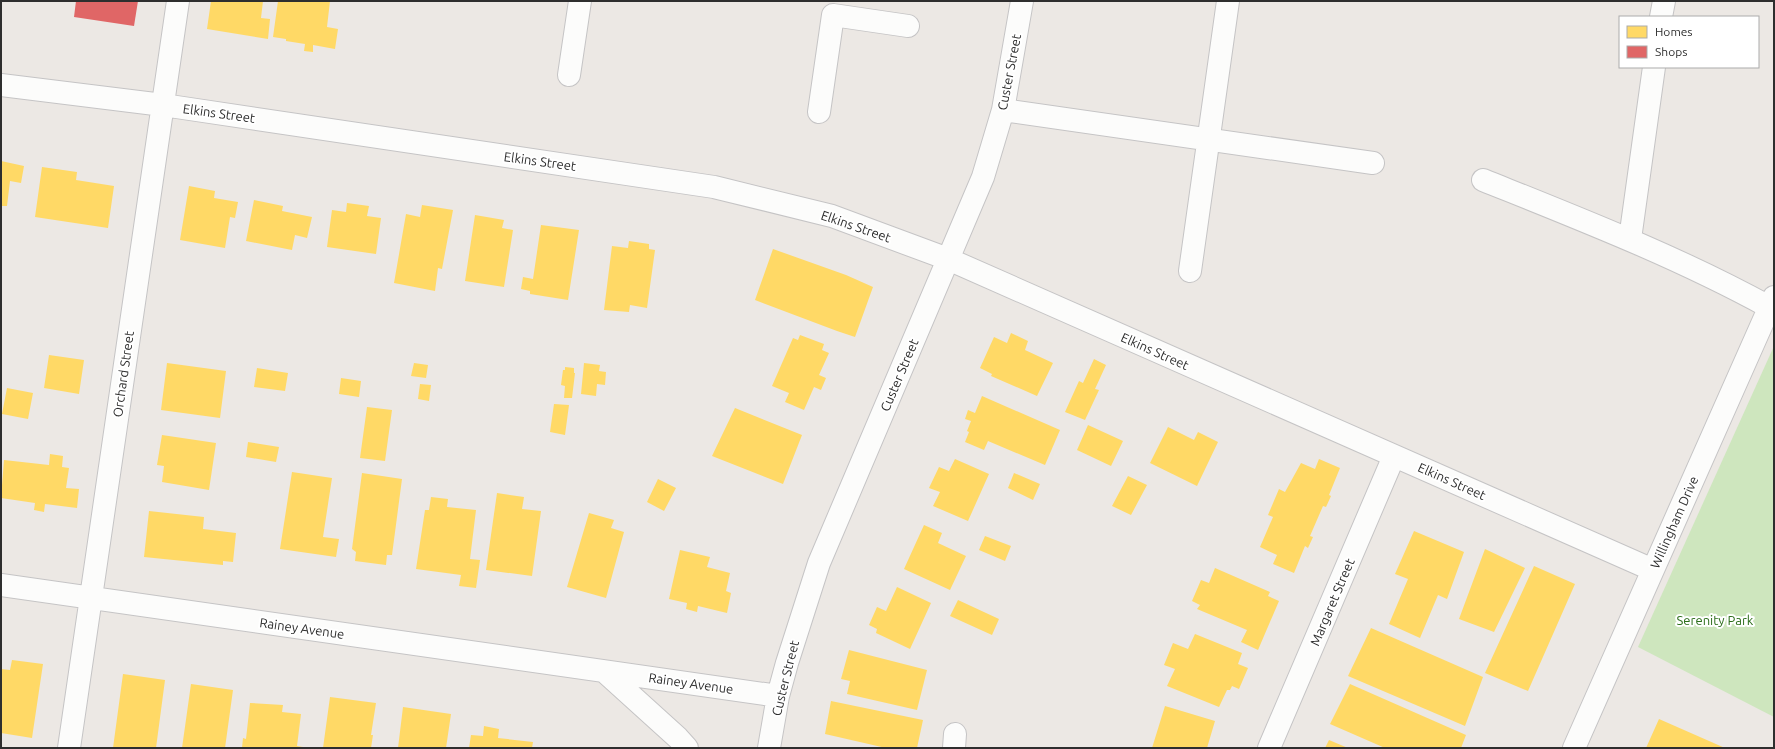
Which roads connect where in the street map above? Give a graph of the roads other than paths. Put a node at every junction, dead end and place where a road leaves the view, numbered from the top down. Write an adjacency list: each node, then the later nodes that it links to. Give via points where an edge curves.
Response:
1 (178, 1): 11 (street, Orchard Street)
2 (580, 1): 9 (street)
3 (1022, 1): 12 (street, Custer Street)
4 (1228, 1): 14 (street)
5 (1664, 1): 6 (street)
6 (1661, 16)
7 (908, 26): 13 (street, via 833,15)
8 (1654, 68): 17 (street)
9 (569, 75)
10 (1, 85): 11 (street, Elkins Street)
11 (163, 105): 18 (street, Elkins Street, via 714,187 832,216); 24 (street, Orchard Street)
12 (1003, 110): 14 (street); 18 (street, Custer Street, via 983,176)
13 (818, 112)
14 (1209, 139): 15 (street); 19 (street)
15 (1373, 163)
16 (1484, 180): 17 (street)
17 (1630, 239): 20 (street)
18 (948, 259): 21 (street, Elkins Street); 26 (street, Custer Street, via 819,563)
19 (1190, 271)
20 (1772, 302): 22 (street, Willingham Drive)
21 (1394, 456): 22 (street, Elkins Street); 30 (street, Margaret Street)
22 (1653, 570): 31 (street, Willingham Drive)
23 (1, 585): 24 (street, Rainey Avenue)
24 (91, 598): 25 (street, Rainey Avenue); 27 (street, Orchard Street)
25 (604, 671): 26 (street, Rainey Avenue); 28 (street, Rainey Avenue)
26 (778, 696): 29 (street, Custer Street)
27 (69, 748)
28 (687, 748)
29 (769, 748)
30 (1269, 748)
31 (1574, 748)

